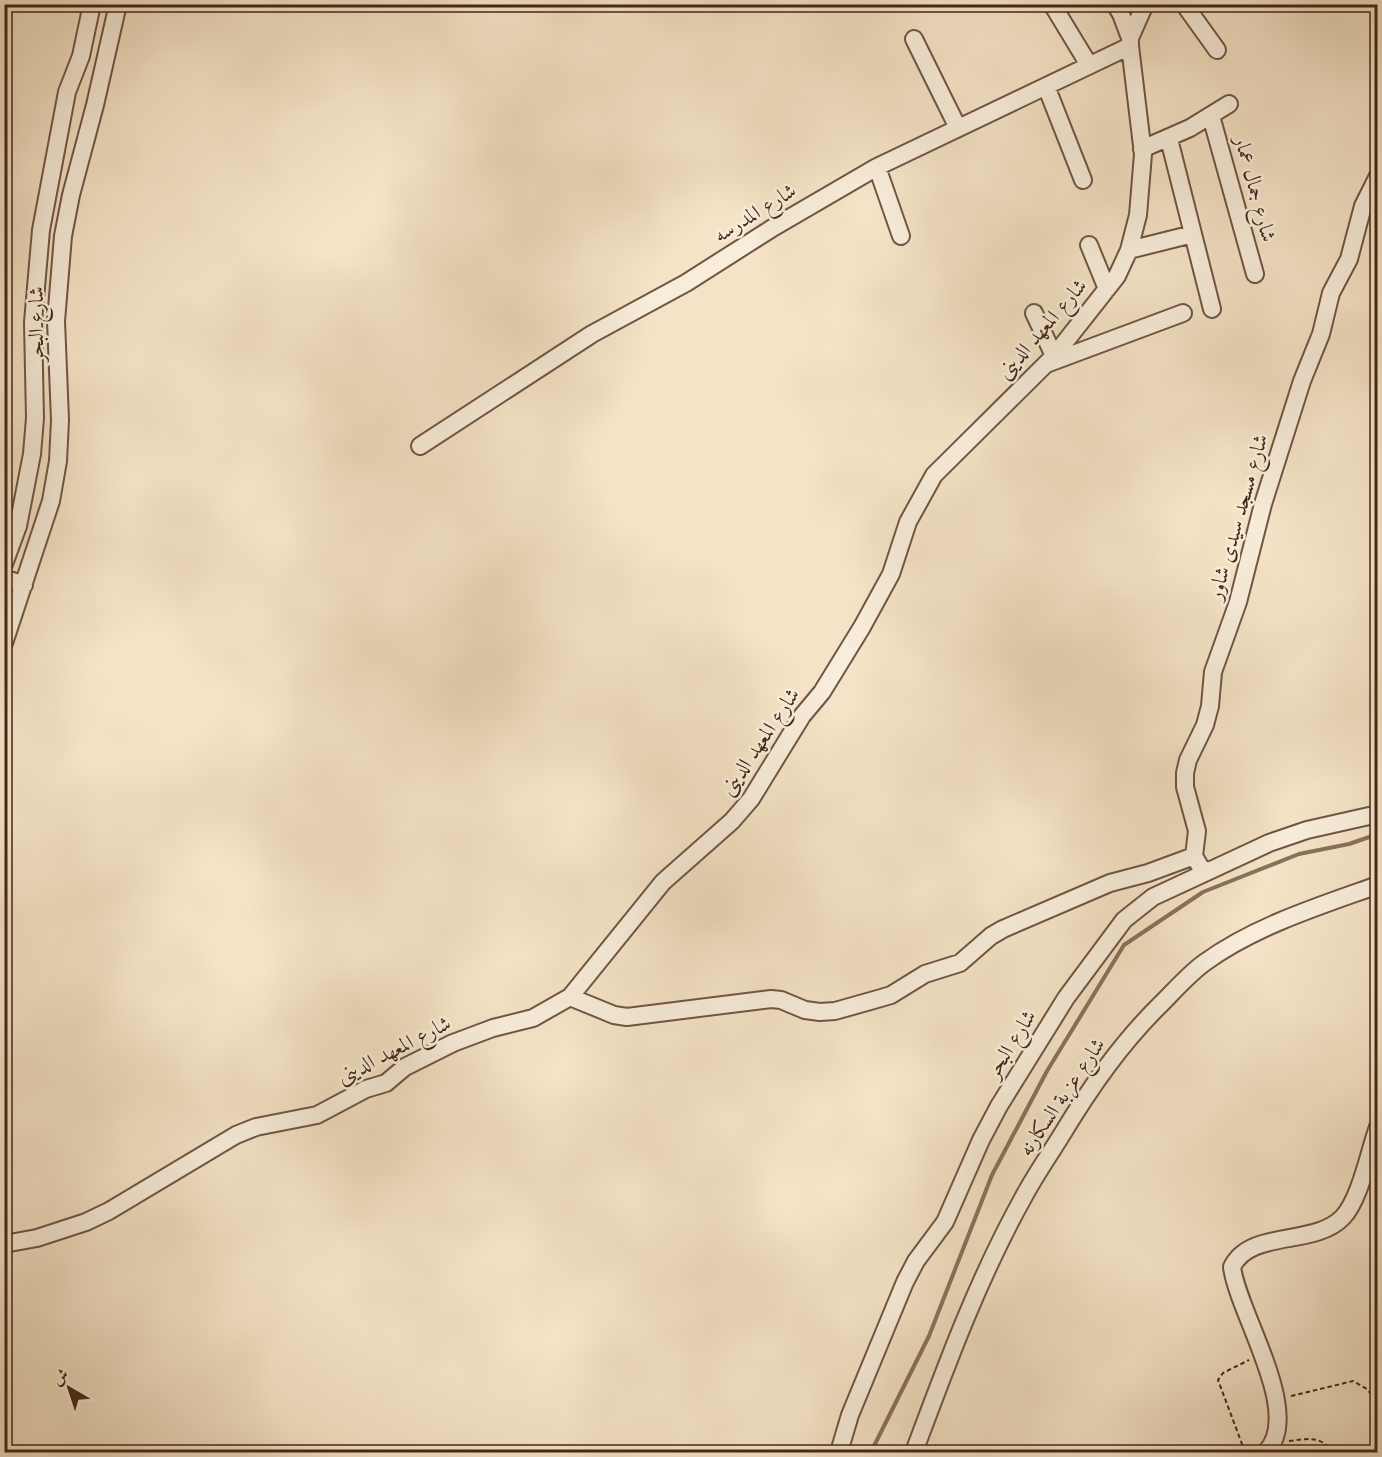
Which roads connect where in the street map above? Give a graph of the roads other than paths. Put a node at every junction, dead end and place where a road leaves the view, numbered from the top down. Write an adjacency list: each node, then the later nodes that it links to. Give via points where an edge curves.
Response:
1 (92, 4): 31 (street, شارع البحر, via 81,56 67,93 41,230 33,322 35,418)
2 (118, 4): 31 (street, شارع البحر, via 63,236 56,321 60,420 51,501)
3 (1115, 4): 8 (street, شارع المعهد الدينى)
4 (1145, 4): 8 (street)
5 (1184, 4): 9 (street)
6 (1053, 5): 10 (street)
7 (914, 39): 14 (street)
8 (1130, 42): 10 (street, شارع المدرسه); 16 (street, شارع المعهد الدينى)
9 (1217, 50)
10 (1089, 65): 11 (street, شارع المدرسه)
11 (1046, 86): 14 (street, شارع المدرسه); 19 (street)
12 (1229, 104): 13 (street)
13 (1211, 116): 15 (street); 24 (street, شارع جمال عمار)
14 (958, 128): 17 (street, شارع المدرسه)
15 (1169, 139): 16 (street); 20 (street)
16 (1142, 149): 23 (street, شارع المعهد الدينى, via 1138,215)
17 (877, 167): 21 (street); 30 (street, شارع المدرسه, via 686,283 592,334)
18 (1377, 176): 34 (street, شارع مسجد سيدى شاور, via 1363,206 1349,259 1326,304 1321,334 1298,391 1263,504 1239,602 1213,672 1210,706 1188,760 1185,787 1197,831)
19 (1083, 180)
20 (1193, 234): 23 (street); 26 (street)
21 (901, 236)
22 (1089, 245): 25 (street)
23 (1129, 250): 25 (street, شارع المعهد الدينى)
24 (1255, 274)
25 (1107, 289): 29 (street, شارع المعهد الدينى)
26 (1212, 309)
27 (1034, 313): 29 (street)
28 (1183, 313): 29 (street)
29 (1050, 360): 37 (street, شارع المعهد الدينى, via 934,476 908,522 891,574 862,627 751,799 663,882)
30 (420, 446)
31 (12, 578): 32 (street, شارع البحر)
32 (4, 643)
33 (1377, 814): 35 (street, شارع البحر, via 1287,835)
34 (1194, 856): 35 (street); 37 (street, via 1100,887 991,936 960,963 917,978 891,995 835,1011 805,1010 771,999 627,1017)
35 (1207, 871): 41 (street, شارع البحر, via 1153,897 1124,920 1066,998 999,1106 945,1222 905,1282 853,1406)
36 (1377, 885): 42 (street, شارع عزبة السكارنه, via 1259,931 1221,952 1172,993 1116,1053 1085,1096 1023,1199 960,1332)
37 (570, 997): 39 (street, شارع المعهد الدينى, via 533,1018 453,1043 397,1072 386,1083 317,1115 236,1135 86,1222)
38 (1377, 1127): 40 (street, via 1353,1204 1342,1219 1316,1233 1252,1248 1242,1253 1232,1267 1240,1300 1277,1399 1277,1429)
39 (4, 1244)
40 (1270, 1447)
41 (839, 1452)
42 (914, 1452)

